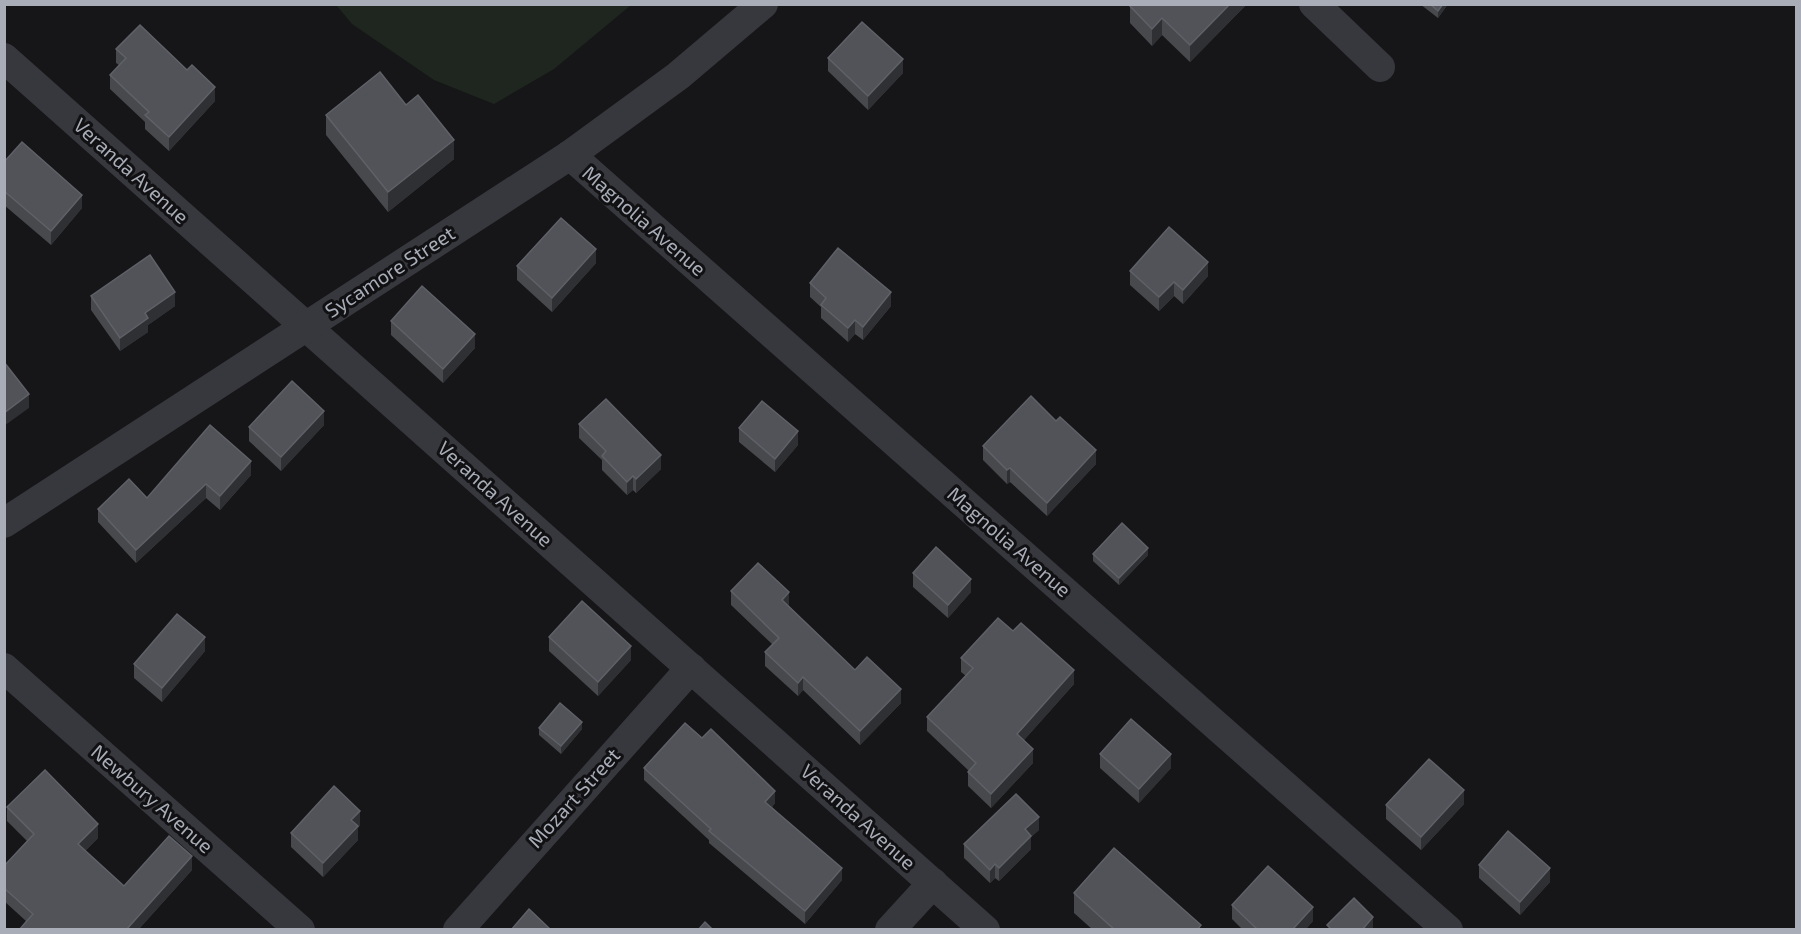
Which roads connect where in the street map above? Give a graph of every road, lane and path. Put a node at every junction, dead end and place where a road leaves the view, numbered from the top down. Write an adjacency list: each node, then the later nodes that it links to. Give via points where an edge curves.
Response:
1 (763, 4): 5 (street, Sycamore Street, via 678,76)
2 (1314, 4): 4 (street)
3 (4, 58): 6 (street, Veranda Avenue)
4 (1380, 67)
5 (570, 155): 6 (street, Sycamore Street); 15 (street, Magnolia Avenue)
6 (307, 326): 7 (street, Sycamore Street); 9 (street, Veranda Avenue)
7 (4, 523)
8 (4, 668): 11 (street, Newbury Avenue)
9 (691, 668): 10 (street, Veranda Avenue); 12 (street, Mozart Street)
10 (933, 883): 13 (street); 14 (street, Veranda Avenue)
11 (300, 930)
12 (458, 930)
13 (890, 930)
14 (985, 930)
15 (1448, 930)

